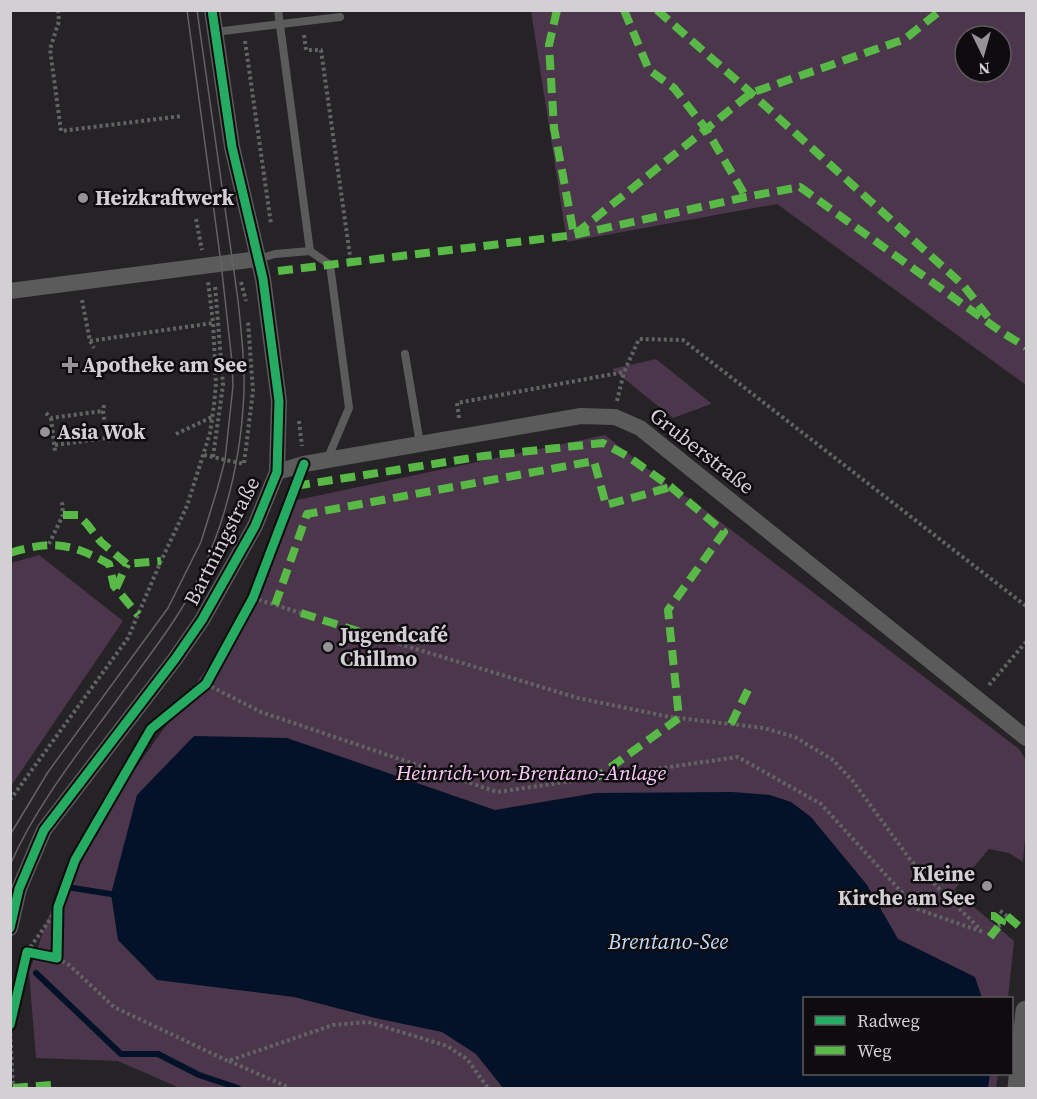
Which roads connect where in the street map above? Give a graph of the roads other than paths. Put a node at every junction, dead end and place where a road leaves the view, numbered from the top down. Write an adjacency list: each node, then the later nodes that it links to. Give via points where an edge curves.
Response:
1 (212, 10): 5 (street, Bartningstraße)
2 (278, 10): 4 (lane)
3 (340, 17): 4 (lane)
4 (280, 24): 5 (lane); 6 (lane)
5 (215, 32): 7 (street, Bartningstraße, via 232,147)
6 (310, 251): 7 (lane); 11 (lane, via 330,265 349,408)
7 (258, 259): 8 (street); 12 (street, Bartningstraße, via 279,401)
8 (10, 291)
9 (405, 354): 10 (lane)
10 (420, 444): 11 (street, Gruberstraße); 13 (street, Gruberstraße, via 581,416 615,417 640,428)
11 (327, 460): 12 (street, Gruberstraße)
12 (277, 472): 14 (street, Bartningstraße, via 255,526 202,620 44,830 20,889)
13 (1026, 738)
14 (10, 928)
15 (1026, 1011): 16 (street)
16 (1018, 1089)

